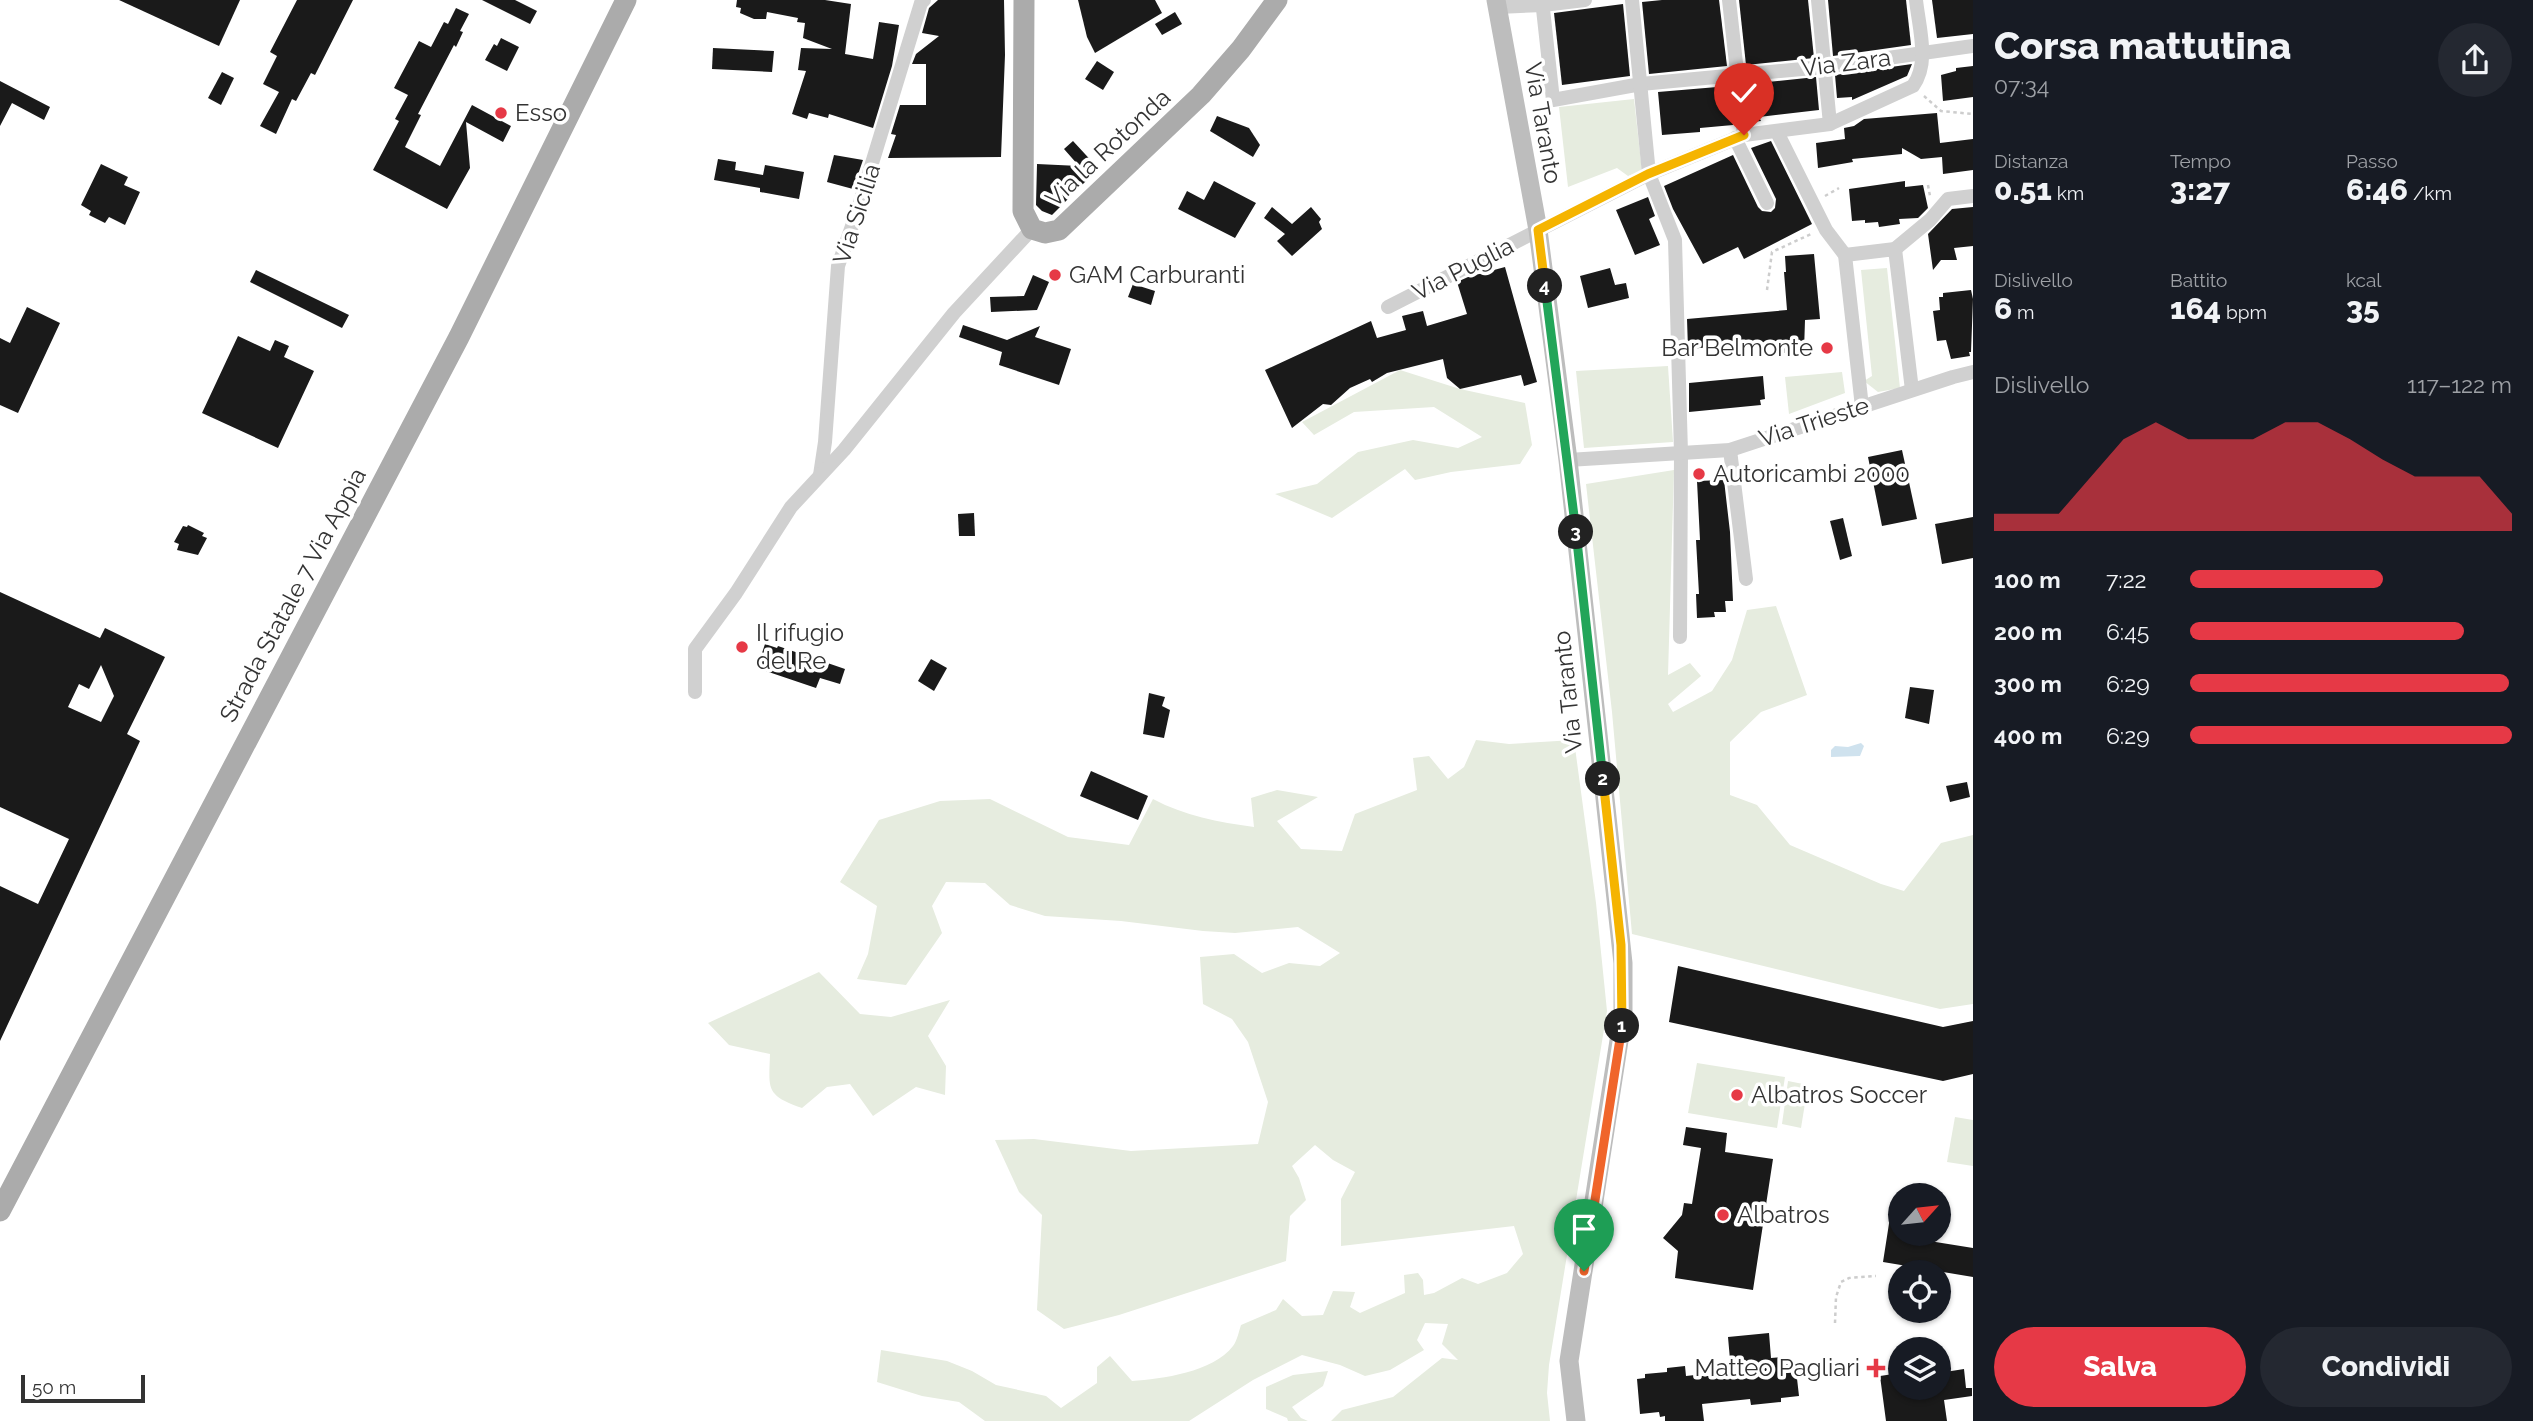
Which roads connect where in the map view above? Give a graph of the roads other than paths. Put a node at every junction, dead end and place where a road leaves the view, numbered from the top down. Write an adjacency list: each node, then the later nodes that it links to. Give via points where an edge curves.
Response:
1 (626, 0): 40 (main road, Strada Statale 7 Via Appia, via 464,326)
2 (923, 0): 36 (street, Via Sicilia, via 838,266)
3 (1024, 0): 23 (main road, Via la Rotonda, via 1023,211)
4 (1277, 0): 23 (main road, Via la Rotonda, via 1201,95 1082,209 1059,230 1045,233)
5 (1585, 0): 11 (street)
6 (1632, 0): 16 (street)
7 (1729, 0): 15 (street)
8 (1818, 0): 14 (street)
9 (1916, 0): 13 (street)
10 (1497, 3): 11 (street); 24 (street, Via Taranto)
11 (1542, 3): 16 (street, Via Zara, via 1553,100)
12 (1973, 46): 13 (street, Via Zara)
13 (1922, 54): 14 (street, Via Zara); 17 (street, Via Puglia, via 1917,81)
14 (1824, 67): 15 (street, Via Zara); 17 (street)
15 (1738, 75): 16 (street, Via Zara); 19 (street)
16 (1641, 84): 20 (street)
17 (1830, 124): 18 (street, Via Puglia)
18 (1777, 132): 19 (street, Via Puglia); 26 (street, via 1826,230)
19 (1740, 136): 20 (street, Via Puglia); 22 (street)
20 (1648, 174): 24 (street, Via Puglia); 34 (street, via 1675,240)
21 (1973, 197): 25 (street, via 1948,200)
22 (1768, 203)
23 (1032, 229): 36 (street, via 954,313)
24 (1538, 230): 27 (street, Via Puglia); 35 (street, Via Taranto)
25 (1895, 248): 26 (street); 31 (street)
26 (1845, 254): 32 (street)
27 (1388, 307)
28 (1973, 372): 29 (street, Via Trieste)
29 (1955, 376): 30 (street); 31 (street, Via Trieste)
30 (1973, 386)
31 (1912, 390): 32 (street, Via Trieste)
32 (1861, 407): 33 (street, Via Trieste)
33 (1730, 450): 34 (street, Via Trieste); 37 (street)
34 (1681, 453): 35 (street, Via Trieste); 38 (street)
35 (1568, 460): 41 (street, Via Taranto, via 1621,945 1623,1015 1569,1361)
36 (820, 476): 39 (street, via 791,508 695,649)
37 (1746, 579)
38 (1680, 637)
39 (695, 692)
40 (0, 1211)
41 (1576, 1421)

